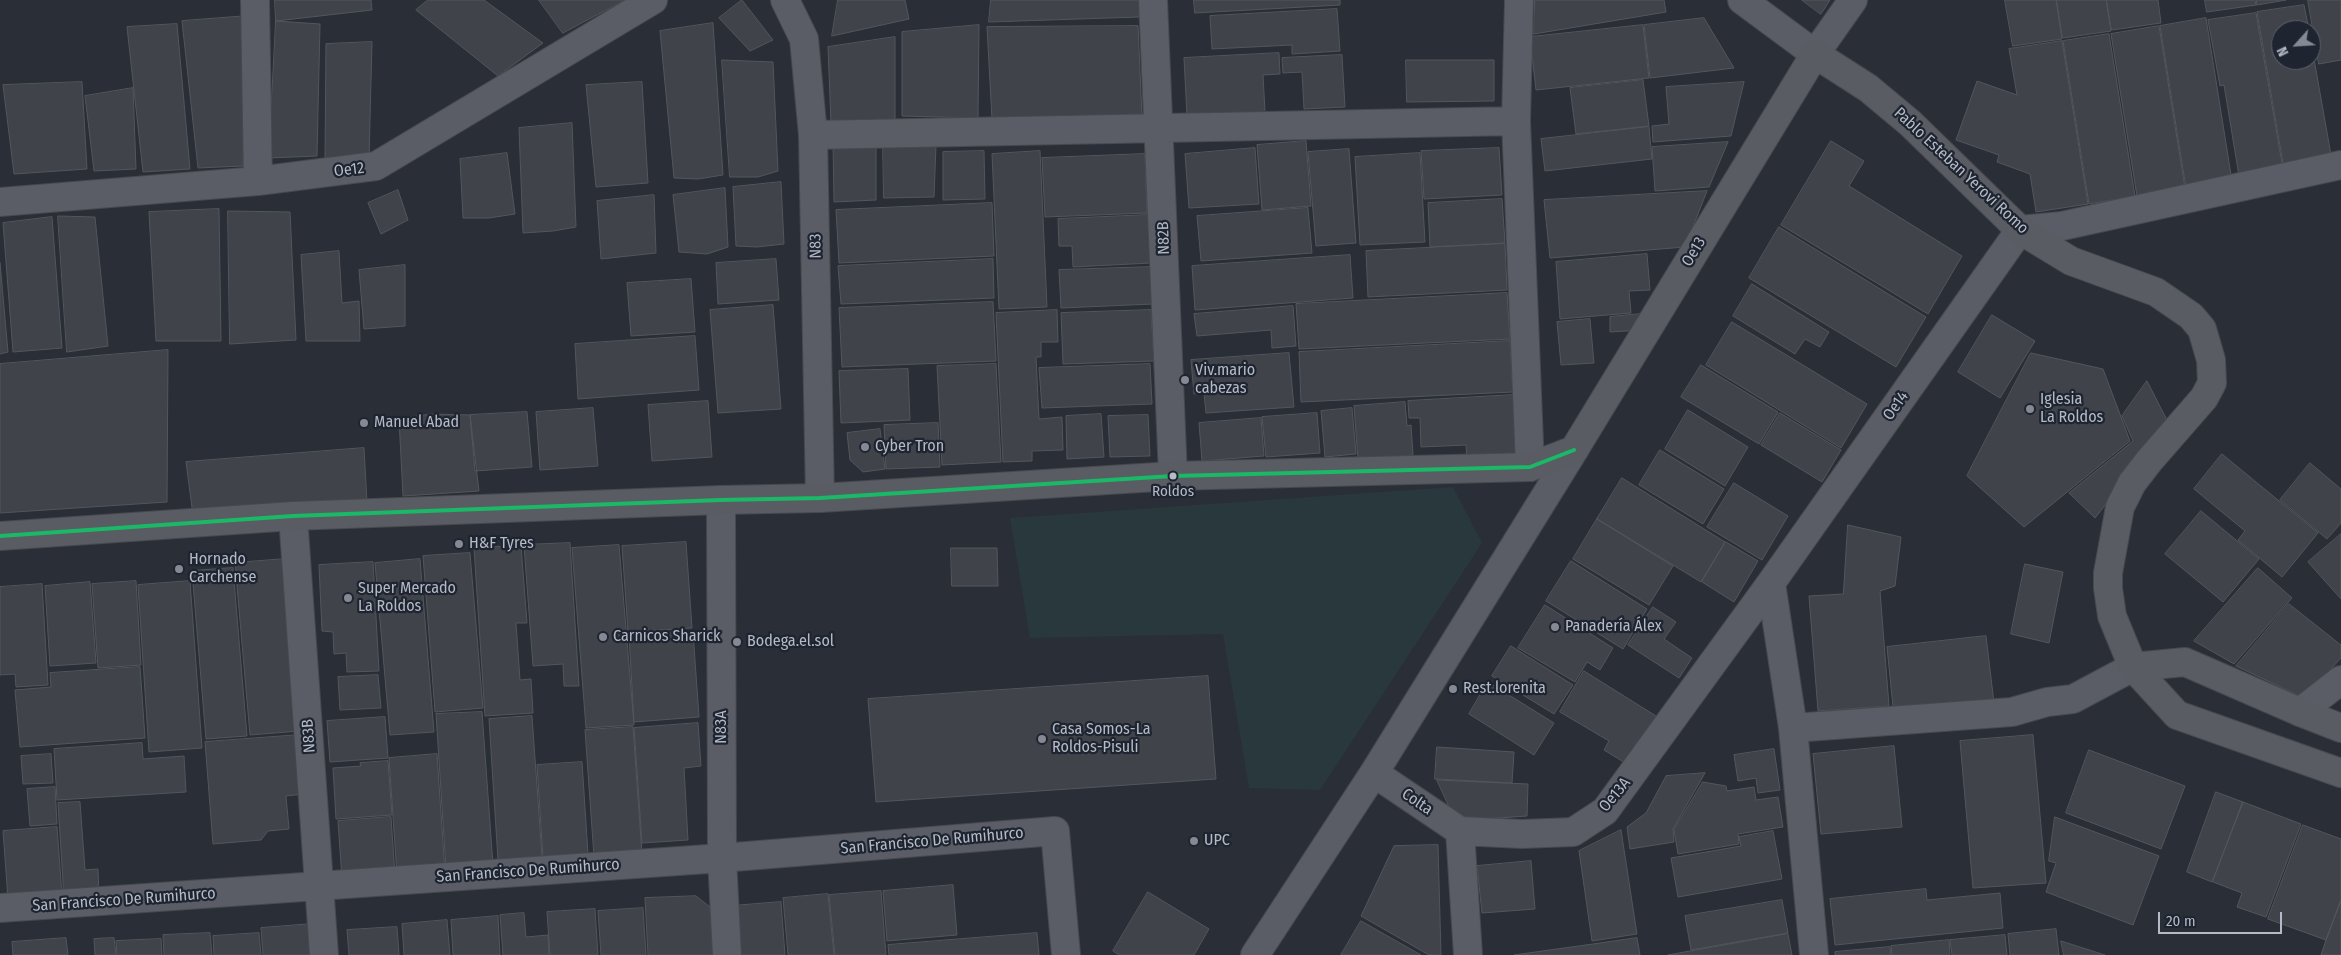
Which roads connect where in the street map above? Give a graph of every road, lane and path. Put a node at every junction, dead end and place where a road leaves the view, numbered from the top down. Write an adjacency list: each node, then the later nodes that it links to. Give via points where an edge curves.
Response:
1 (255, 0): 13 (street)
2 (653, 0): 13 (street, Oe12, via 376,166)
3 (785, 0): 11 (street, N83, via 804,39)
4 (1153, 0): 10 (street, N82B)
5 (1519, 0): 9 (street)
6 (1742, 0): 8 (street, Pablo Esteban Yerovi Romo)
7 (1853, 0): 8 (street)
8 (1815, 54): 15 (main road, Pablo Esteban Yerovi Romo, via 1868,88 1910,123); 16 (main road, Oe13)
9 (1516, 121): 10 (street); 17 (street)
10 (1160, 130): 11 (street); 18 (street, N82B)
11 (814, 135): 19 (street, N83)
12 (2341, 165): 15 (street, via 2062,226)
13 (258, 181): 14 (street, Oe12)
14 (0, 202)
15 (2020, 230): 23 (street, Oe14); 24 (main road, Pablo Esteban Yerovi Romo, via 2071,261 2156,292 2191,316 2202,329 2208,345 2212,383 2208,391 2132,483 2118,514 2108,588 2112,616)
16 (1574, 450): 17 (main road); 29 (street)
17 (1530, 467): 18 (main road)
18 (1173, 476): 19 (main road)
19 (820, 498): 20 (main road)
20 (721, 500): 21 (main road); 32 (street, N83A)
21 (294, 516): 22 (main road); 33 (street, N83B)
22 (0, 536)
23 (1771, 583): 27 (street); 31 (street, Oe13A, via 1605,811 1573,832)
24 (2133, 667): 26 (main road, via 2186,662); 27 (street, via 2073,699 2012,712); 30 (main road, Pablo Esteban Yerovi Romo, via 2176,715)
25 (2341, 680): 26 (street)
26 (2300, 712): 28 (main road)
27 (1793, 728): 40 (street)
28 (2341, 728)
29 (1374, 774): 31 (street, Colta); 38 (street)
30 (2341, 774)
31 (1460, 831): 39 (street)
32 (722, 858): 33 (street, San Francisco De Rumihurco); 36 (street, N83A); 37 (street, San Francisco De Rumihurco, via 1055,831)
33 (320, 886): 34 (street, San Francisco De Rumihurco); 35 (street, N83B)
34 (0, 908)
35 (324, 955)
36 (727, 955)
37 (1066, 955)
38 (1255, 955)
39 (1468, 955)
40 (1814, 955)

